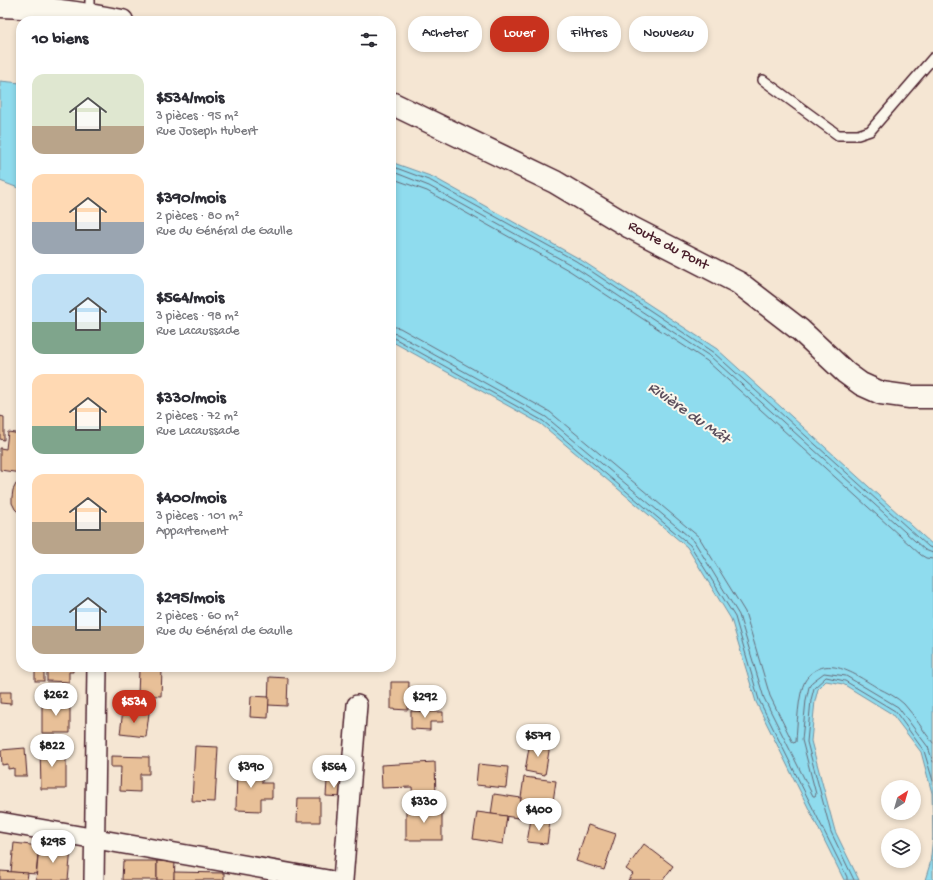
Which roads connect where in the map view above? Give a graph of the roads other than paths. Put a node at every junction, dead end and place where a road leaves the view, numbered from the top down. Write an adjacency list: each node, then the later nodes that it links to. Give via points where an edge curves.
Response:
1 (0, 6): 2 (main road)
2 (90, 8): 3 (main road)
3 (110, 16)
4 (933, 58): 5 (lane, via 870,132 858,135 838,135)
5 (763, 80)
6 (396, 105): 7 (main road, Route du Pont, via 555,182 630,227 739,283 800,330 861,384 881,393)
7 (933, 397)
8 (97, 672): 11 (street)
9 (357, 704): 14 (street)
10 (0, 822): 11 (street)
11 (94, 838): 12 (street); 13 (street)
12 (94, 880)
13 (328, 880)
14 (343, 880)

